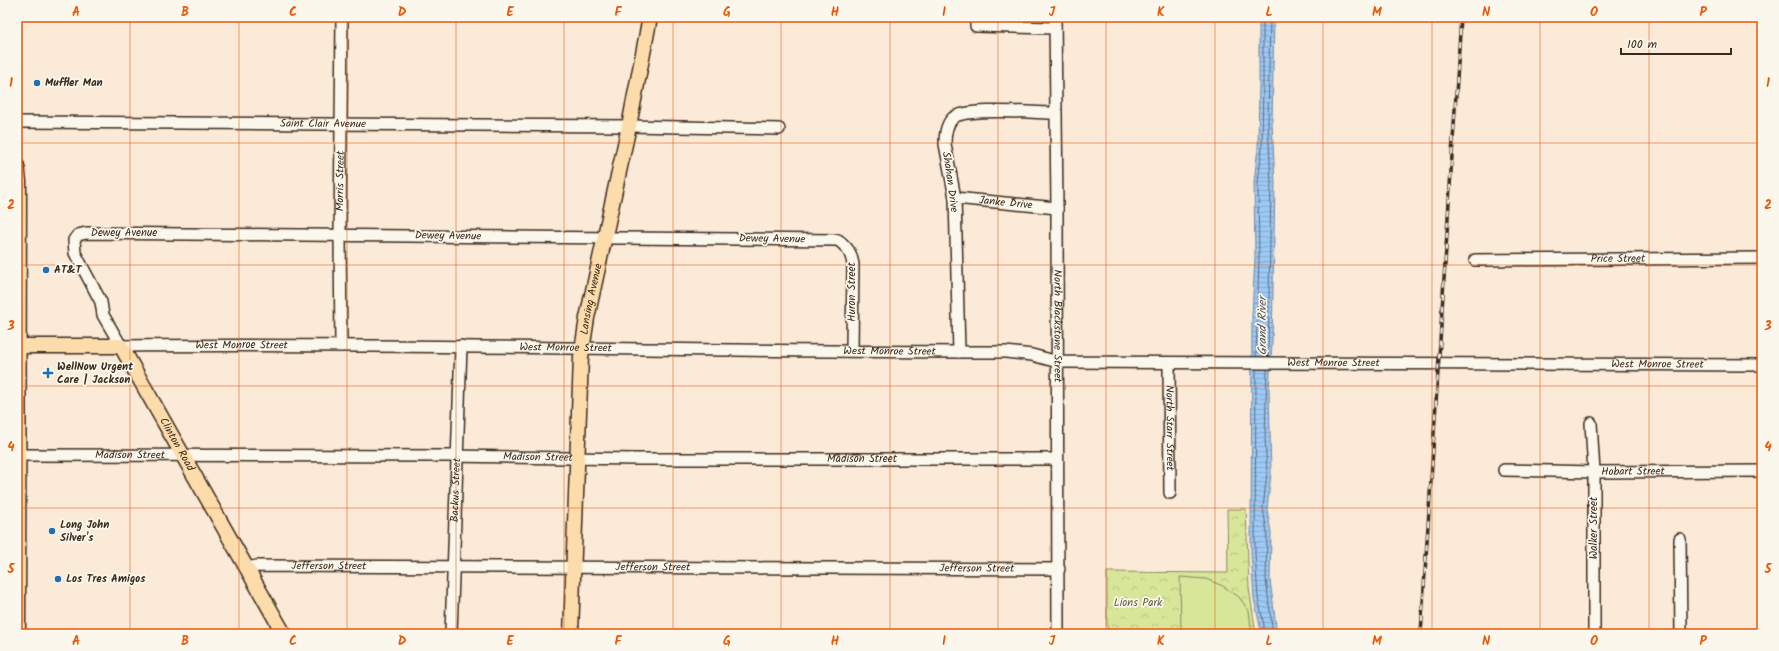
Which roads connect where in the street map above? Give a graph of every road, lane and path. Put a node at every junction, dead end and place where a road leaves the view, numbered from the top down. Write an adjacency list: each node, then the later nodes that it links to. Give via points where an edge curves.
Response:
1 (342, 17): 7 (street, Morris Street)
2 (650, 17): 8 (main road, Lansing Avenue)
3 (976, 17): 4 (street, via 976,26)
4 (1055, 23): 5 (street, North Blackstone Street)
5 (1055, 113): 11 (street, Shahan Drive, via 975,112 954,117 946,129 945,144); 12 (street, North Blackstone Street)
6 (17, 122): 7 (street, Saint Clair Avenue)
7 (341, 124): 8 (street, Saint Clair Avenue); 13 (street, Morris Street)
8 (629, 126): 9 (street, Saint Clair Avenue); 14 (main road, Lansing Avenue)
9 (779, 128)
10 (17, 166): 19 (main road)
11 (955, 198): 12 (street, Janke Drive); 26 (street, Shahan Drive)
12 (1057, 208): 27 (street, North Blackstone Street)
13 (340, 235): 14 (street, Dewey Avenue); 16 (street, Dewey Avenue, via 86,233 78,235 74,240); 22 (street, Morris Street)
14 (604, 237): 15 (street, Dewey Avenue); 24 (main road, Lansing Avenue)
15 (838, 240): 25 (street, Huron Street, via 847,247 854,264)
16 (75, 252): 21 (street, Clinton Road, via 101,302 103,315)
17 (1762, 258): 18 (street, Price Street)
18 (1475, 260)
19 (18, 268): 20 (main road)
20 (18, 346): 21 (main road, West Monroe Street); 31 (main road)
21 (121, 346): 22 (street, West Monroe Street); 32 (main road, Clinton Road)
22 (341, 346): 23 (street, West Monroe Street)
23 (461, 346): 24 (street, West Monroe Street); 33 (street, Backus Street)
24 (584, 348): 25 (street, West Monroe Street); 34 (main road, Lansing Avenue)
25 (852, 350): 26 (street, West Monroe Street)
26 (959, 352): 27 (street, West Monroe Street, via 1006,352)
27 (1058, 362): 28 (street, West Monroe Street); 35 (street, North Blackstone Street)
28 (1169, 363): 29 (street, West Monroe Street); 39 (street, North Starr Street)
29 (1762, 365)
30 (1591, 423): 38 (street, Walker Street)
31 (18, 455): 32 (street, Madison Street); 45 (main road)
32 (184, 455): 33 (street, Madison Street); 42 (main road, Clinton Road)
33 (457, 457): 34 (street, Madison Street); 41 (street, Backus Street)
34 (578, 458): 35 (street, Madison Street); 43 (main road, Lansing Avenue)
35 (1057, 459): 44 (street, North Blackstone Street)
36 (1504, 470): 38 (street, Hobart Street)
37 (1762, 471): 38 (street, Hobart Street)
38 (1594, 472): 50 (street, Walker Street)
39 (1170, 493)
40 (1680, 539): 51 (street)
41 (454, 567): 42 (street, Jefferson Street); 43 (street, Jefferson Street); 47 (street, Backus Street)
42 (247, 568): 46 (main road, Clinton Road)
43 (574, 568): 44 (street, Jefferson Street); 48 (main road, Lansing Avenue)
44 (1058, 569): 49 (street, North Blackstone Street)
45 (18, 634)
46 (284, 634)
47 (451, 634)
48 (571, 634)
49 (1058, 634)
50 (1594, 634)
51 (1680, 634)

